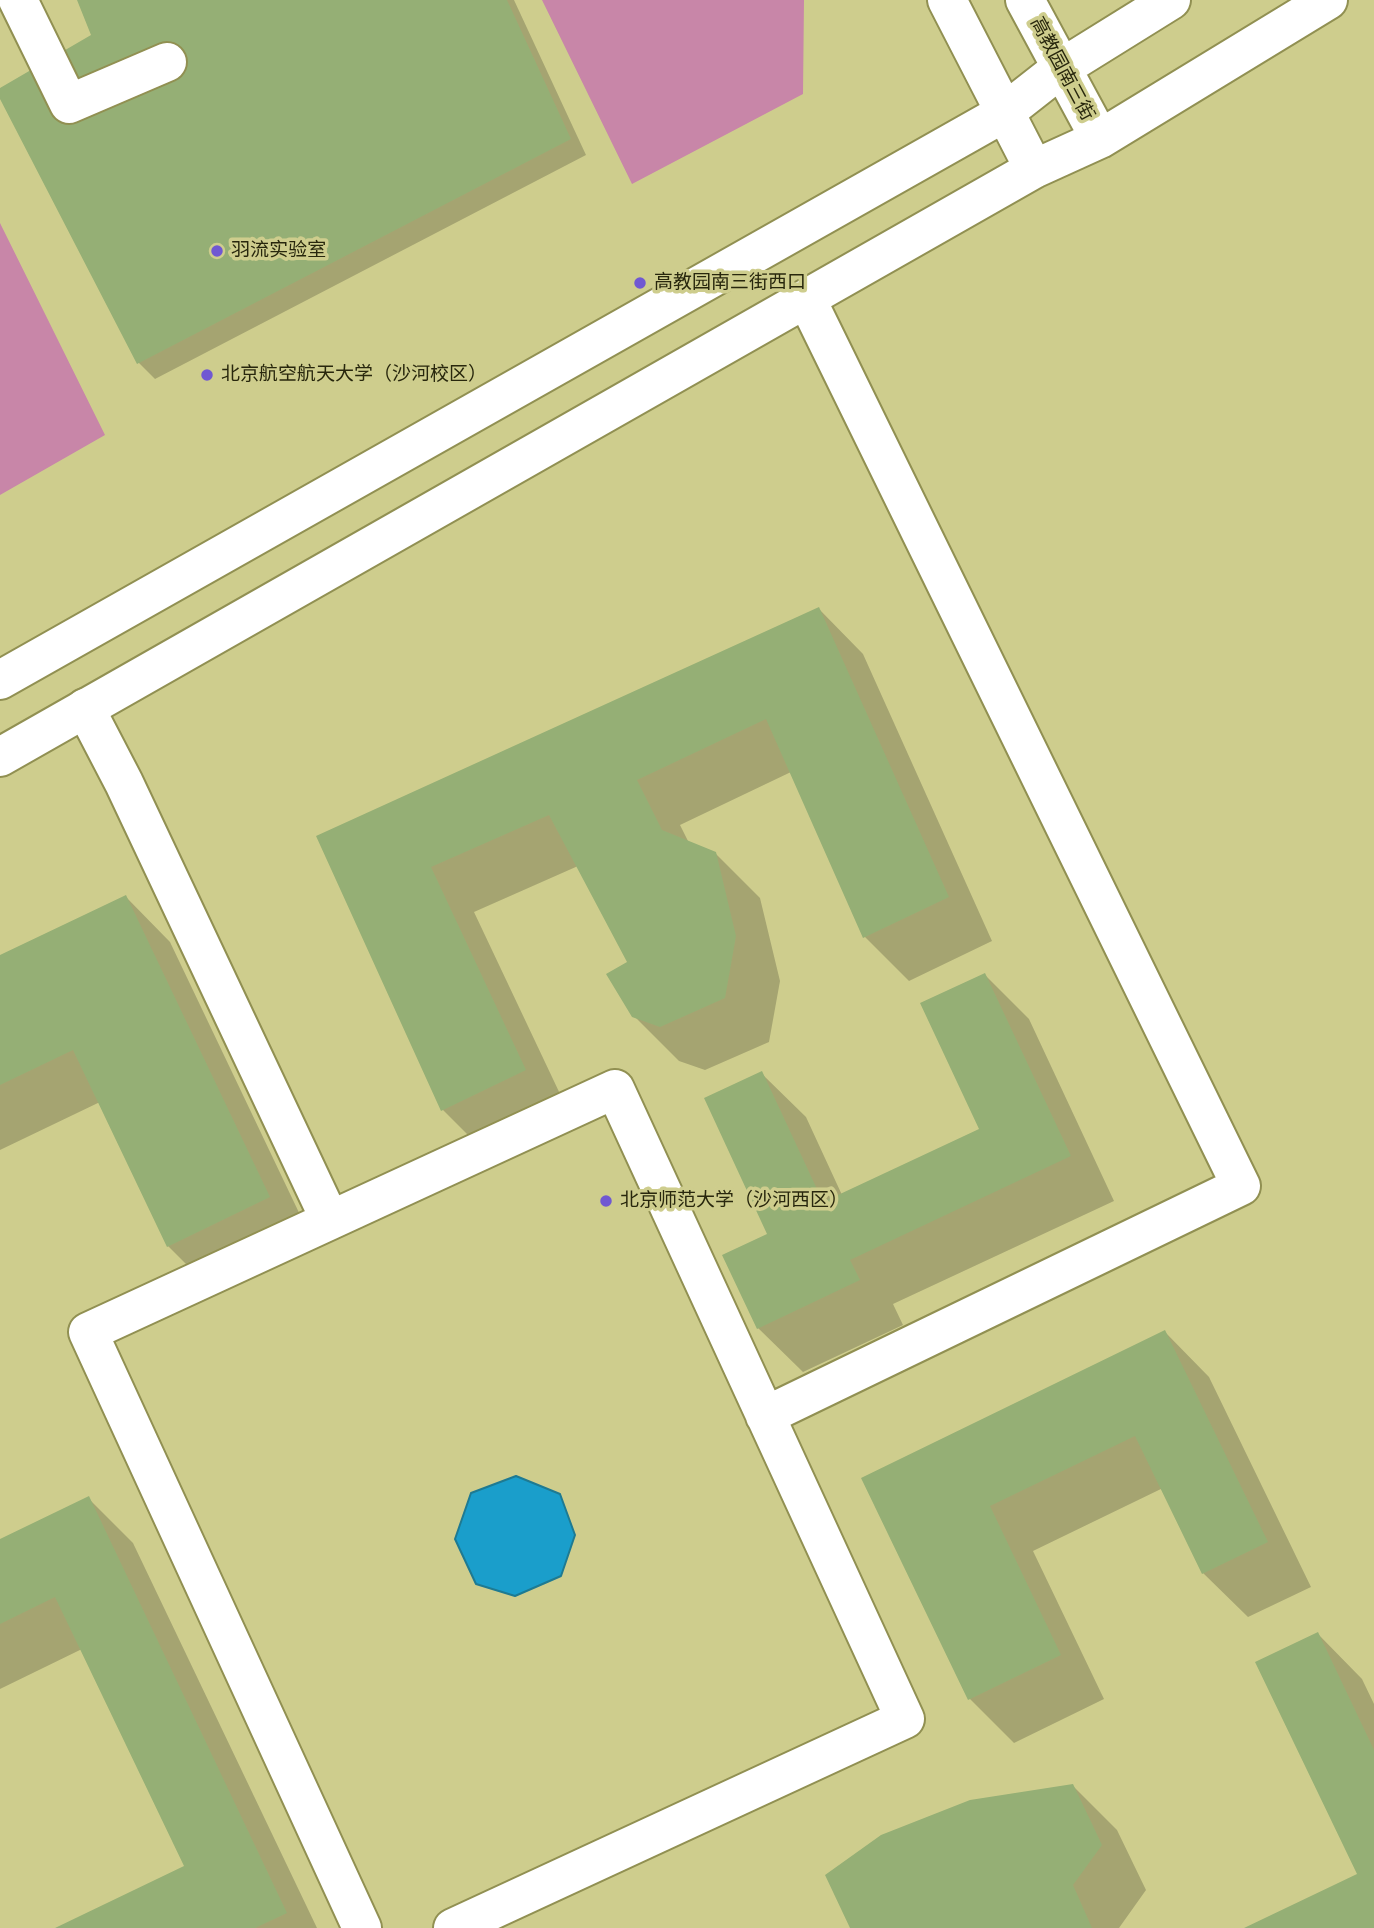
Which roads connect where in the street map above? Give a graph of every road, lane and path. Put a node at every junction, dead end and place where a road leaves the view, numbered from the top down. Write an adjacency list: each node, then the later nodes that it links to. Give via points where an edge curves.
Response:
1 (18, 0): 6 (street, via 69,104)
2 (947, 0): 8 (street)
3 (1025, 0): 7 (street, 高教园南三街)
4 (1171, 0): 7 (street)
5 (1328, 0): 9 (street)
6 (167, 62)
7 (1060, 69): 8 (street); 9 (street, 高教园南三街)
8 (1004, 113): 10 (street); 12 (street)
9 (1100, 139): 10 (street)
10 (1034, 169): 11 (street)
11 (807, 300): 13 (street); 16 (street, via 1241,1186)
12 (0, 680)
13 (86, 708): 14 (street); 15 (street)
14 (0, 757)
15 (330, 1220): 16 (street, via 615,1089); 17 (street, via 88,1332)
16 (765, 1416): 18 (street, via 905,1719)
17 (362, 1928)
18 (453, 1928)

